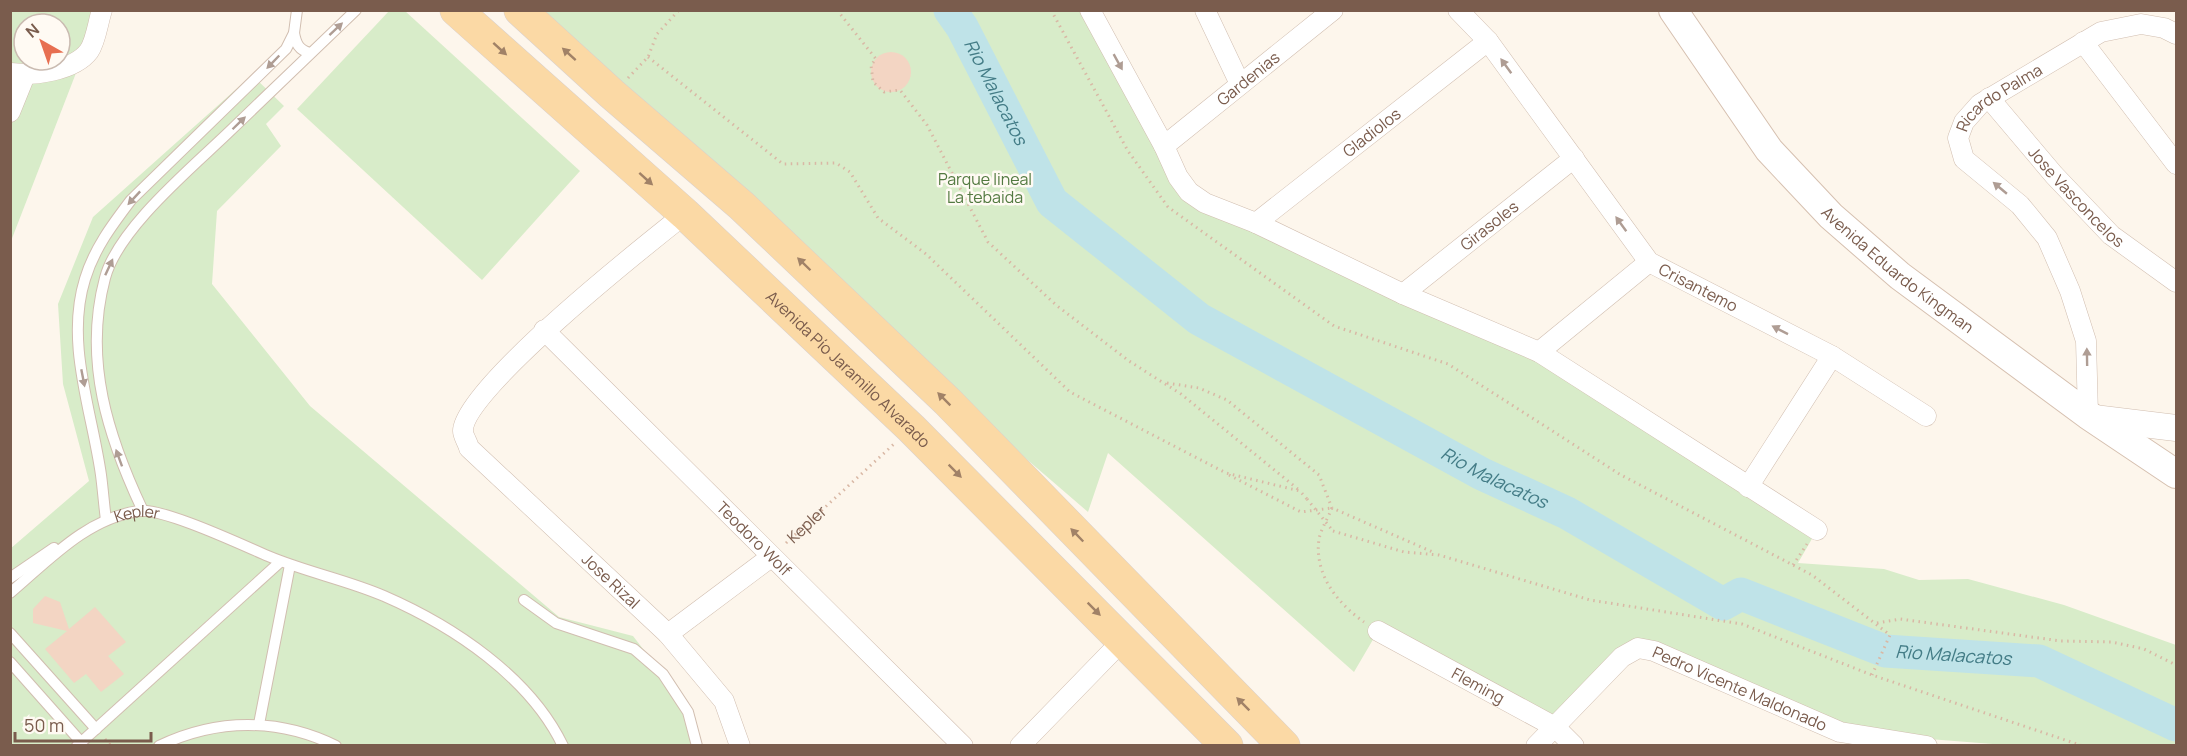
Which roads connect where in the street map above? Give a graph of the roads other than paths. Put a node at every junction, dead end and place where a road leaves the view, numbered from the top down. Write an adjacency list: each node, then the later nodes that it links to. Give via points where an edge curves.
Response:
1 (102, 10): 16 (street, via 89,51 60,70)
2 (297, 10): 11 (lane)
3 (356, 10): 15 (lane, one-way to 3)
4 (456, 10): 23 (main road, Avenida Pío Jaramillo Alvarado, one-way to 23)
5 (520, 10): 63 (main road, one-way to 5, via 947,401 742,206)
6 (1090, 10): 20 (street, one-way to 20)
7 (1205, 10): 17 (street)
8 (1333, 10): 17 (street, Gardenias)
9 (1458, 10): 13 (street, Crisantemo)
10 (1673, 10): 32 (main road, Avenida Eduardo Kingman, via 1769,150 1831,216 1900,276)
11 (294, 33): 15 (lane, via 302,51); 37 (lane, one-way to 37, via 286,49 131,200 91,261 81,300 80,360)
12 (2176, 34): 14 (street, Ricardo Palma, via 2141,24 2101,32)
13 (1488, 42): 21 (street, Crisantemo, one-way to 13); 24 (street, Gladiolos)
14 (2084, 42): 18 (street, Ricardo Palma); 22 (street)
15 (310, 53): 36 (lane, one-way to 15, via 118,459 102,405 98,346 105,276 146,213)
16 (18, 74): 19 (street)
17 (1240, 84): 20 (street, Gardenias)
18 (1989, 98): 26 (street, Jose Vasconcelos, via 2111,235); 32 (street, Ricardo Palma, one-way to 18, via 2086,341 2047,238 2020,205 1964,159 1958,138 1964,122)
19 (10, 112)
20 (1164, 146): 24 (street, via 1189,192 1205,203)
21 (1574, 158): 25 (street, Crisantemo, one-way to 21); 27 (street, Girasoles)
22 (2176, 164)
23 (684, 214): 28 (street); 48 (main road, Avenida Pío Jaramillo Alvarado, one-way to 48, via 911,428)
24 (1256, 223): 27 (street)
25 (1649, 262): 29 (street); 30 (street, Crisantemo, one-way to 25)
26 (2176, 282)
27 (1403, 294): 29 (street)
28 (544, 330): 40 (street, Teodoro Wolf); 47 (street, Jose Rizal, via 469,412 463,431 469,448)
29 (1539, 352): 35 (street)
30 (1832, 356): 31 (street, Crisantemo); 35 (street)
31 (1926, 416)
32 (2091, 417): 33 (street); 34 (main road, Avenida Eduardo Kingman)
33 (2176, 428)
34 (2176, 474)
35 (1748, 487): 38 (street)
36 (143, 511): 37 (lane, Kepler); 41 (lane, Kepler, via 197,526)
37 (106, 520): 39 (lane, Kepler)
38 (1817, 530)
39 (77, 536): 42 (lane, via 51,549); 43 (lane, Kepler)
40 (771, 557): 47 (street); 60 (street, Teodoro Wolf)
41 (285, 563): 50 (lane); 52 (lane); 57 (lane, Kepler, via 383,596 451,632 522,689 554,727)
42 (10, 579)
43 (10, 593)
44 (524, 600): 58 (lane, via 556,623 634,649 663,674 688,712)
45 (1378, 631): 51 (street, Fleming)
46 (10, 633): 52 (lane)
47 (668, 634): 59 (street, Jose Rizal, via 724,701)
48 (1124, 639): 61 (street); 62 (main road, Avenida Pío Jaramillo Alvarado)
49 (10, 662): 54 (lane)
50 (259, 724): 55 (lane, via 225,725 192,732); 56 (lane, via 289,728)
51 (1555, 727): 53 (street, Pedro Vicente Maldonado, via 1622,657 1638,648 1654,651); 64 (street); 65 (street, Fleming)
52 (96, 729): 54 (lane)
53 (1840, 732): 66 (street); 67 (street)
54 (79, 744)
55 (159, 746)
56 (336, 746)
57 (563, 746)
58 (697, 746)
59 (740, 746)
60 (963, 746)
61 (1020, 746)
62 (1227, 746)
63 (1284, 746)
64 (1536, 746)
65 (1574, 746)
66 (1855, 746)
67 (1927, 746)

